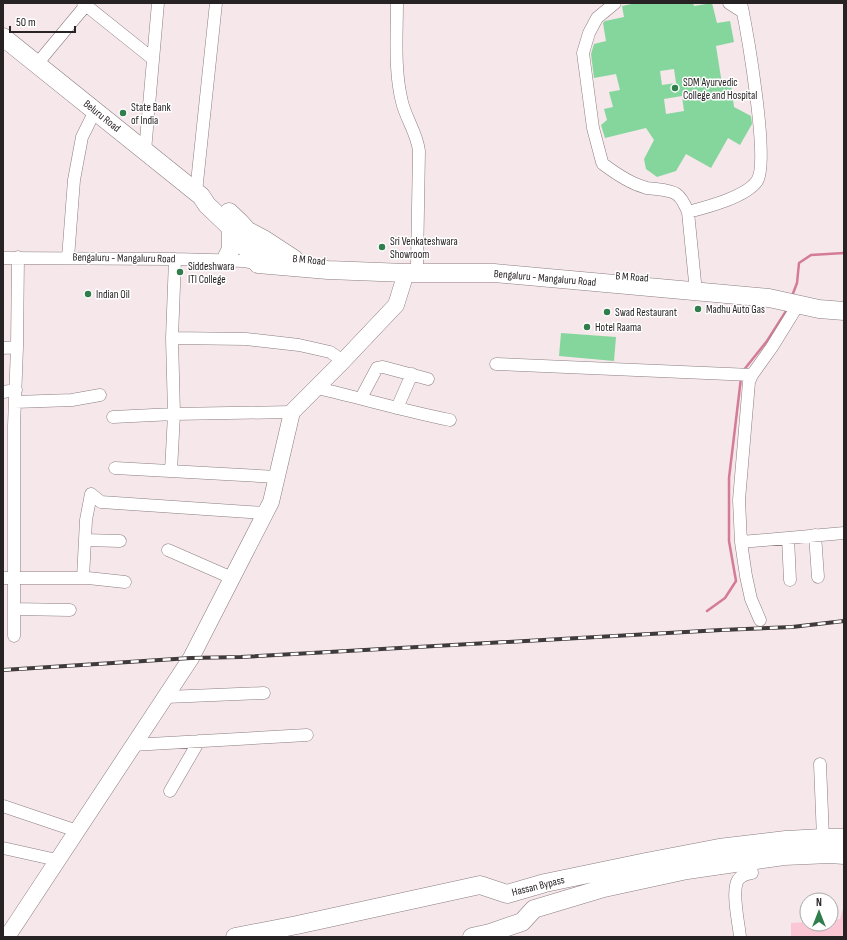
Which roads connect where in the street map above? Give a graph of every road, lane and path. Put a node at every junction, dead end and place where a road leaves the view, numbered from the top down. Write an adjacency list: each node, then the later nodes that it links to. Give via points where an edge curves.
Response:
1 (158, 3): 9 (street)
2 (216, 3): 13 (street)
3 (397, 3): 24 (street, via 397,68 402,102 417,137 419,151)
4 (615, 3): 14 (street, via 597,18 583,53 593,128 602,162 618,175 644,188 676,192)
5 (729, 3): 7 (street)
6 (84, 4): 9 (street); 10 (street)
7 (742, 7): 14 (street, via 761,128 761,169 758,180 748,189 722,202)
8 (3, 37): 10 (highway, Beluru Road)
9 (153, 59): 12 (street)
10 (37, 64): 11 (highway, Beluru Road)
11 (95, 111): 12 (highway, Beluru Road); 19 (street, via 82,138 74,180)
12 (144, 151): 13 (highway, Beluru Road)
13 (199, 194): 15 (highway, Beluru Road); 16 (highway, Beluru Road, via 210,198 238,219)
14 (688, 212): 25 (street)
15 (230, 228): 22 (highway, via 231,249); 23 (highway, Beluru Road)
16 (250, 232): 20 (highway); 23 (highway, Beluru Road)
17 (18, 257): 18 (street, Bengaluru - Mangaluru Road); 19 (street, Bengaluru - Mangaluru Road); 30 (street)
18 (3, 258)
19 (68, 258): 21 (street, Bengaluru - Mangaluru Road)
20 (294, 258): 23 (highway, B M Road); 24 (highway, B M Road)
21 (174, 259): 22 (street, Bengaluru - Mangaluru Road); 29 (street)
22 (225, 261): 23 (street, Bengaluru - Mangaluru Road)
23 (257, 261): 24 (highway, Bengaluru - Mangaluru Road, via 328,270)
24 (412, 269): 25 (highway, B M Road, via 504,267); 26 (highway, Bengaluru - Mangaluru Road, via 494,273); 32 (main road, via 396,305)
25 (694, 282): 26 (highway, B M Road)
26 (790, 298): 27 (highway, B M Road); 28 (highway, Bengaluru - Mangaluru Road, via 819,309); 35 (street, via 772,347)
27 (844, 299)
28 (844, 311)
29 (172, 338): 32 (street, via 246,339 299,345 330,352); 44 (street)
30 (17, 347): 31 (street); 40 (street)
31 (3, 348)
32 (343, 361): 37 (main road)
33 (496, 364): 35 (street)
34 (412, 374): 36 (street); 41 (street, via 377,368); 42 (street)
35 (752, 375): 57 (street, via 749,382 739,500)
36 (428, 379)
37 (317, 388): 41 (street); 43 (main road)
38 (3, 392): 40 (street)
39 (100, 395): 40 (street, via 72,400)
40 (16, 396): 51 (street)
41 (361, 398): 42 (street)
42 (397, 408): 46 (street)
43 (292, 412): 44 (street); 49 (main road)
44 (174, 414): 45 (street); 48 (street)
45 (113, 417)
46 (450, 420)
47 (115, 468): 48 (street)
48 (171, 471): 49 (street)
49 (277, 477): 50 (main road, via 271,502)
50 (265, 513): 55 (street, via 101,502 90,494); 62 (main road)
51 (8, 520): 60 (street)
52 (844, 533): 53 (street)
53 (816, 535): 54 (street); 59 (street)
54 (788, 538): 57 (street); 63 (street)
55 (85, 540): 56 (street); 61 (street)
56 (120, 541)
57 (741, 542): 67 (street, via 751,600)
58 (168, 550): 62 (street)
59 (818, 577)
60 (8, 578): 61 (street); 65 (street)
61 (83, 578): 64 (street)
62 (232, 578): 70 (main road, via 191,658)
63 (790, 580)
64 (125, 582)
65 (14, 609): 66 (street); 68 (street)
66 (70, 610)
67 (760, 620)
68 (14, 636)
69 (264, 694): 70 (street)
70 (166, 697): 73 (main road)
71 (307, 735): 72 (street)
72 (200, 742): 73 (street); 75 (street)
73 (132, 745): 77 (main road)
74 (820, 764): 78 (street)
75 (170, 791)
76 (3, 806): 77 (street)
77 (77, 831): 82 (main road)
78 (823, 838): 79 (highway, Hassan Bypass); 85 (highway, Hassan Bypass, via 719,848 545,883 507,894 480,885)
79 (844, 838)
80 (3, 848): 82 (street)
81 (844, 855): 83 (highway, Hassan Bypass, via 784,856)
82 (57, 860): 84 (main road)
83 (750, 861): 86 (highway, Hassan Bypass, via 687,870 604,888 534,909 522,922); 87 (street, via 752,873 740,877 735,886)
84 (7, 937)
85 (235, 937)
86 (472, 937)
87 (740, 937)

